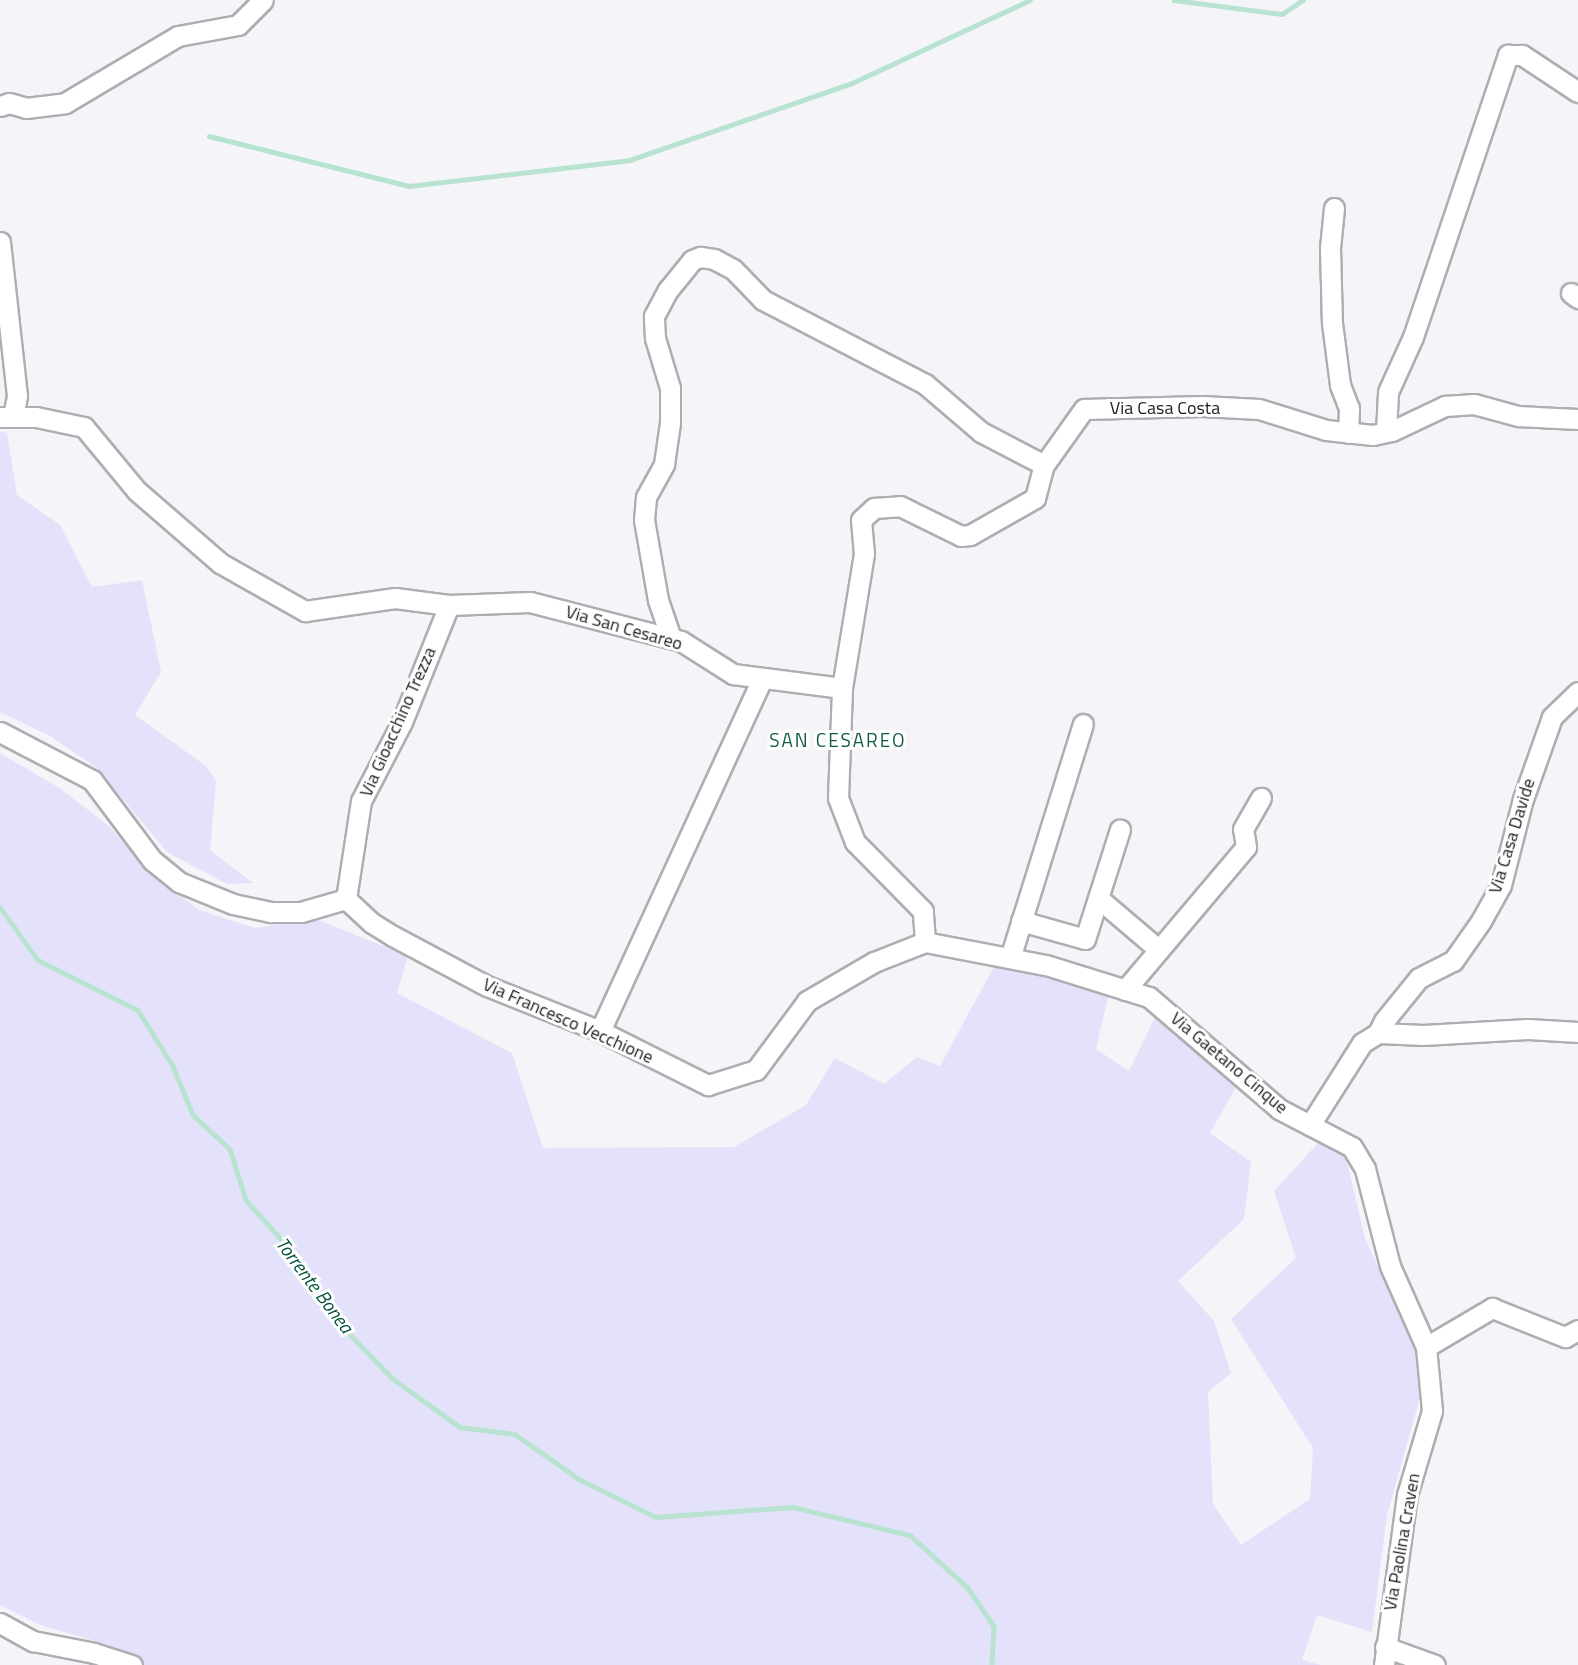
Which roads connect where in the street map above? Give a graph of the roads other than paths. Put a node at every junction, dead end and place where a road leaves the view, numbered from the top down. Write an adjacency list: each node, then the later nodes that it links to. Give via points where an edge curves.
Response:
1 (263, 0): 3 (street, via 238,25 178,36 65,103)
2 (1578, 92): 8 (street, via 1522,55 1508,55 1413,338 1388,392)
3 (0, 106)
4 (1334, 208): 9 (street, via 1332,323 1340,385 1349,408)
5 (0, 242): 6 (street, via 17,396)
6 (7, 417): 11 (street, via 36,416 84,427 138,491 220,562 305,611 394,598)
7 (1578, 419): 8 (street, Via Casa Costa, via 1518,415 1474,404 1444,405)
8 (1386, 432): 9 (street, Via Casa Costa)
9 (1348, 433): 10 (street, Via Casa Costa, via 1259,409 1084,409)
10 (1044, 465): 12 (street, via 981,432 925,384 763,300 733,269 714,259 692,260 654,316 655,338 670,388 670,423 664,464 646,497 644,520 658,600); 14 (street, Via Casa Costa, via 1035,498 970,536 961,536 900,506 874,509 861,520 864,554)
11 (449, 605): 12 (street, Via San Cesareo, via 530,602); 21 (street, Via Gioacchino Trezza, via 401,722 361,801)
12 (671, 638): 13 (street, Via San Cesareo, via 733,674)
13 (762, 679): 14 (street, Via San Cesareo); 27 (street)
14 (842, 688): 23 (street, via 838,798 855,842 923,911)
15 (1578, 692): 29 (street, Via Casa Davide, via 1552,717 1523,799 1501,885 1481,921 1453,961 1419,978)
16 (1083, 724): 22 (street)
17 (0, 732): 21 (street, via 92,780 152,860 179,882 233,904 271,912 302,912)
18 (1261, 798): 24 (street, via 1242,829 1246,847)
19 (1120, 829): 20 (street)
20 (1098, 898): 22 (street, via 1085,939); 24 (street)
21 (346, 899): 27 (street, Via Francesco Vecchione, via 372,923 487,986)
22 (1021, 921): 25 (street)
23 (925, 942): 25 (street, Via Gaetano Cinque); 27 (street, Via Francesco Vecchione, via 874,962 807,1001 756,1070 708,1085)
24 (1159, 950): 26 (street)
25 (1010, 958): 26 (street, Via Gaetano Cinque)
26 (1125, 990): 30 (street, Via Gaetano Cinque, via 1149,997 1279,1109)
27 (600, 1031)
28 (1578, 1032): 29 (street)
29 (1378, 1033): 30 (street, via 1362,1043)
30 (1310, 1125): 32 (street, Via Paolina Craven, via 1352,1147 1365,1169 1390,1266)
31 (1578, 1330): 32 (street, via 1565,1337 1492,1308)
32 (1426, 1347): 34 (street, Via Paolina Craven, via 1432,1410 1406,1495)
33 (0, 1623): 35 (street, via 33,1641)
34 (1384, 1656): 36 (street)
35 (132, 1665)
36 (1435, 1665)

